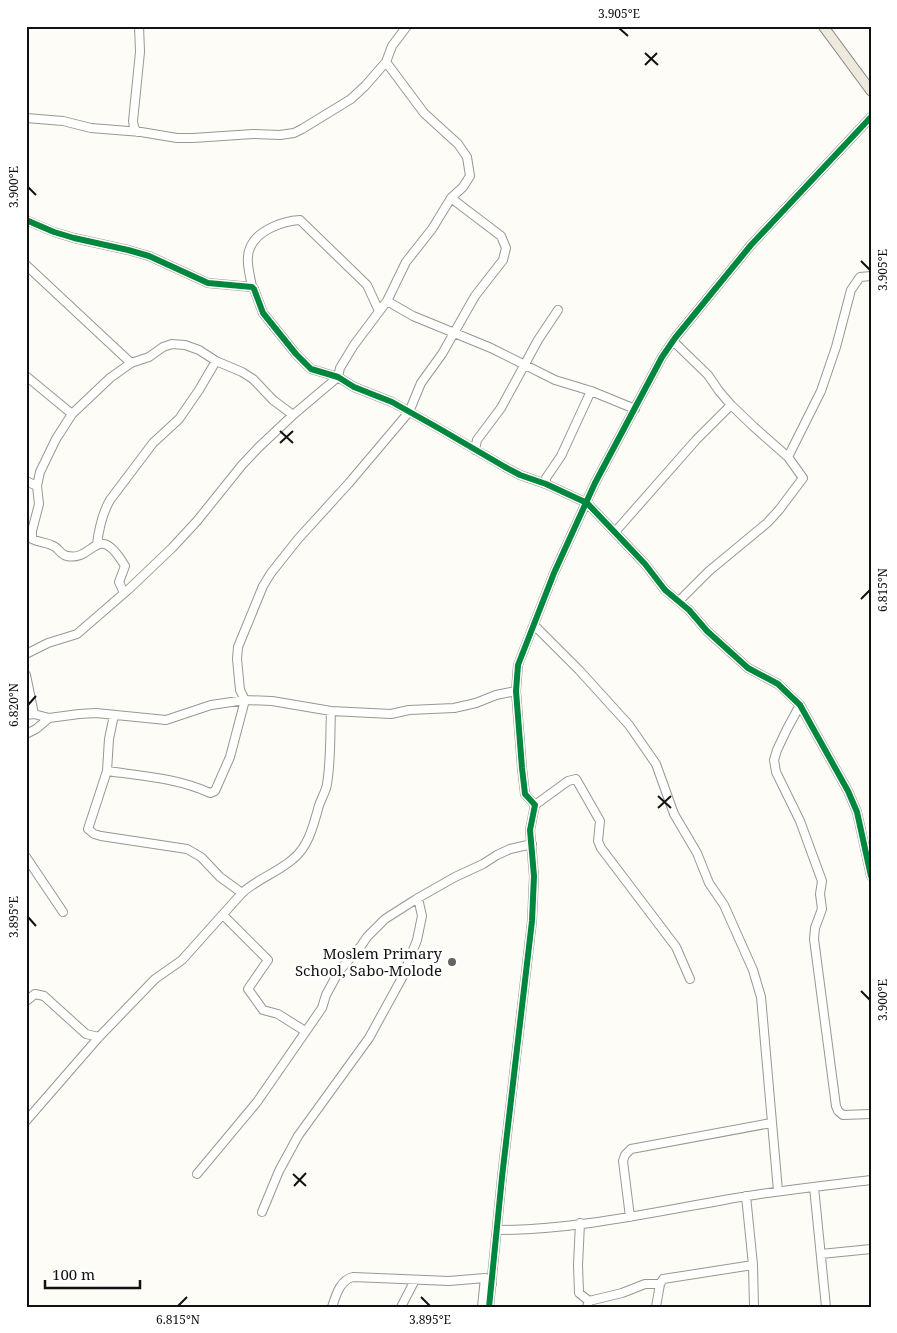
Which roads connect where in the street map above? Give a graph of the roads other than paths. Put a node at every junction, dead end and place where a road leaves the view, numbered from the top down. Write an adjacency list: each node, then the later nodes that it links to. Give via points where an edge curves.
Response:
1 (139, 26): 8 (street, via 140,60 133,121)
2 (407, 26): 4 (street, via 392,46)
3 (823, 26): 5 (main road)
4 (386, 62): 8 (street, via 351,99 294,133 194,138); 9 (street, via 424,113 458,144 467,157 470,176)
5 (871, 91)
6 (871, 117): 18 (street, via 751,245)
7 (26, 118): 8 (street)
8 (137, 132)
9 (451, 198): 14 (street, via 406,262); 17 (street, via 501,236 506,248 503,260 475,296)
10 (26, 220): 13 (street, via 61,234 149,256 208,283)
11 (26, 265): 20 (street)
12 (871, 276): 31 (street, via 860,277 851,290 821,391)
13 (252, 287): 16 (street, via 248,257 255,240 271,228 300,220 367,285); 23 (street, via 263,313 296,354 311,369)
14 (387, 301): 16 (street); 17 (street, via 413,316)
15 (558, 310): 21 (street)
16 (379, 311): 23 (street, via 340,368)
17 (455, 333): 21 (street); 27 (street, via 421,383)
18 (673, 341): 25 (street, via 708,374); 26 (street)
19 (216, 361): 20 (street, via 199,350 172,344); 29 (street, via 254,379 273,400); 37 (street, via 179,419 153,443 110,500 99,526)
20 (131, 363): 28 (street)
21 (525, 365): 24 (street, via 556,380); 30 (street, via 502,408 477,440)
22 (26, 376): 28 (street)
23 (338, 377): 27 (street); 29 (street)
24 (591, 391): 26 (street); 33 (street, via 561,456 546,478)
25 (731, 405): 31 (street); 36 (street)
26 (635, 409): 35 (street)
27 (409, 412): 30 (street); 44 (street, via 293,544 263,586 238,647 240,690)
28 (72, 414): 34 (street, via 49,452)
29 (293, 414): 38 (street, via 242,465 172,548)
30 (475, 450): 33 (street)
31 (788, 457): 39 (street, via 803,478 786,501)
32 (26, 481): 34 (street)
33 (546, 484): 35 (street)
34 (37, 486): 37 (street, via 39,504 32,539 70,556 79,556)
35 (587, 504): 36 (street); 40 (street)
36 (614, 532): 39 (street, via 665,590)
37 (97, 544): 38 (street, via 103,543 113,549 125,566 119,582)
38 (124, 593): 41 (street, via 77,634)
39 (679, 601): 45 (street, via 748,668 778,684)
40 (534, 624): 43 (street, via 518,665); 66 (street, via 629,725 656,764 674,814 724,905 754,970 758,986)
41 (26, 654)
42 (26, 675): 47 (street)
43 (516, 691): 46 (street, via 454,708 391,714); 52 (street, via 526,794)
44 (245, 700): 46 (street); 48 (street, via 211,705 166,720); 51 (street, via 230,757 213,792 172,780)
45 (800, 705): 55 (street, via 857,812); 64 (street, via 777,750 774,760 776,772 800,821 822,881 822,909 814,939 836,1106 843,1115)
46 (331, 711): 56 (street, via 327,786 306,843 292,860)
47 (30, 714): 49 (street)
48 (114, 716): 49 (street, via 96,713); 51 (street)
49 (49, 718): 50 (street)
50 (26, 734)
51 (107, 771): 56 (street, via 88,829 90,832 196,853)
52 (535, 805): 53 (street, via 530,830); 60 (street, via 568,780 576,779 600,822 598,841 601,848 676,947)
53 (532, 844): 57 (street, via 504,852); 75 (street, via 532,921)
54 (26, 857): 58 (street)
55 (871, 876)
56 (242, 893): 59 (street)
57 (418, 898): 62 (street, via 386,919 367,937 339,971 322,1008); 72 (street, via 422,916 403,976 369,1038 298,1136)
58 (63, 912)
59 (223, 914): 62 (street, via 268,960 248,989 263,1010 278,1014); 63 (street, via 182,960 155,979)
60 (690, 979)
61 (26, 1001): 63 (street, via 35,994 44,996 86,1034)
62 (305, 1032): 67 (street, via 257,1102)
63 (99, 1037): 65 (street)
64 (871, 1114)
65 (26, 1121)
66 (771, 1123): 70 (street); 73 (street, via 630,1149 623,1161)
67 (197, 1174)
68 (871, 1180): 69 (street)
69 (814, 1187): 70 (street); 77 (street)
70 (778, 1191): 71 (street)
71 (746, 1196): 73 (street); 78 (street)
72 (262, 1212)
73 (630, 1216): 74 (street)
74 (580, 1223): 75 (street, via 537,1230); 83 (street, via 579,1293)
75 (498, 1230): 81 (street)
76 (871, 1249): 77 (street)
77 (821, 1254): 90 (street)
78 (753, 1265): 82 (street, via 663,1279); 89 (street)
79 (485, 1278): 80 (street); 81 (street); 86 (street)
80 (415, 1280): 84 (street, via 353,1276 337,1291); 85 (street)
81 (492, 1284): 87 (street)
82 (660, 1284): 83 (street, via 645,1284); 88 (street)
83 (588, 1304)
84 (332, 1307)
85 (402, 1307)
86 (482, 1307)
87 (489, 1307)
88 (656, 1307)
89 (754, 1307)
90 (826, 1307)

